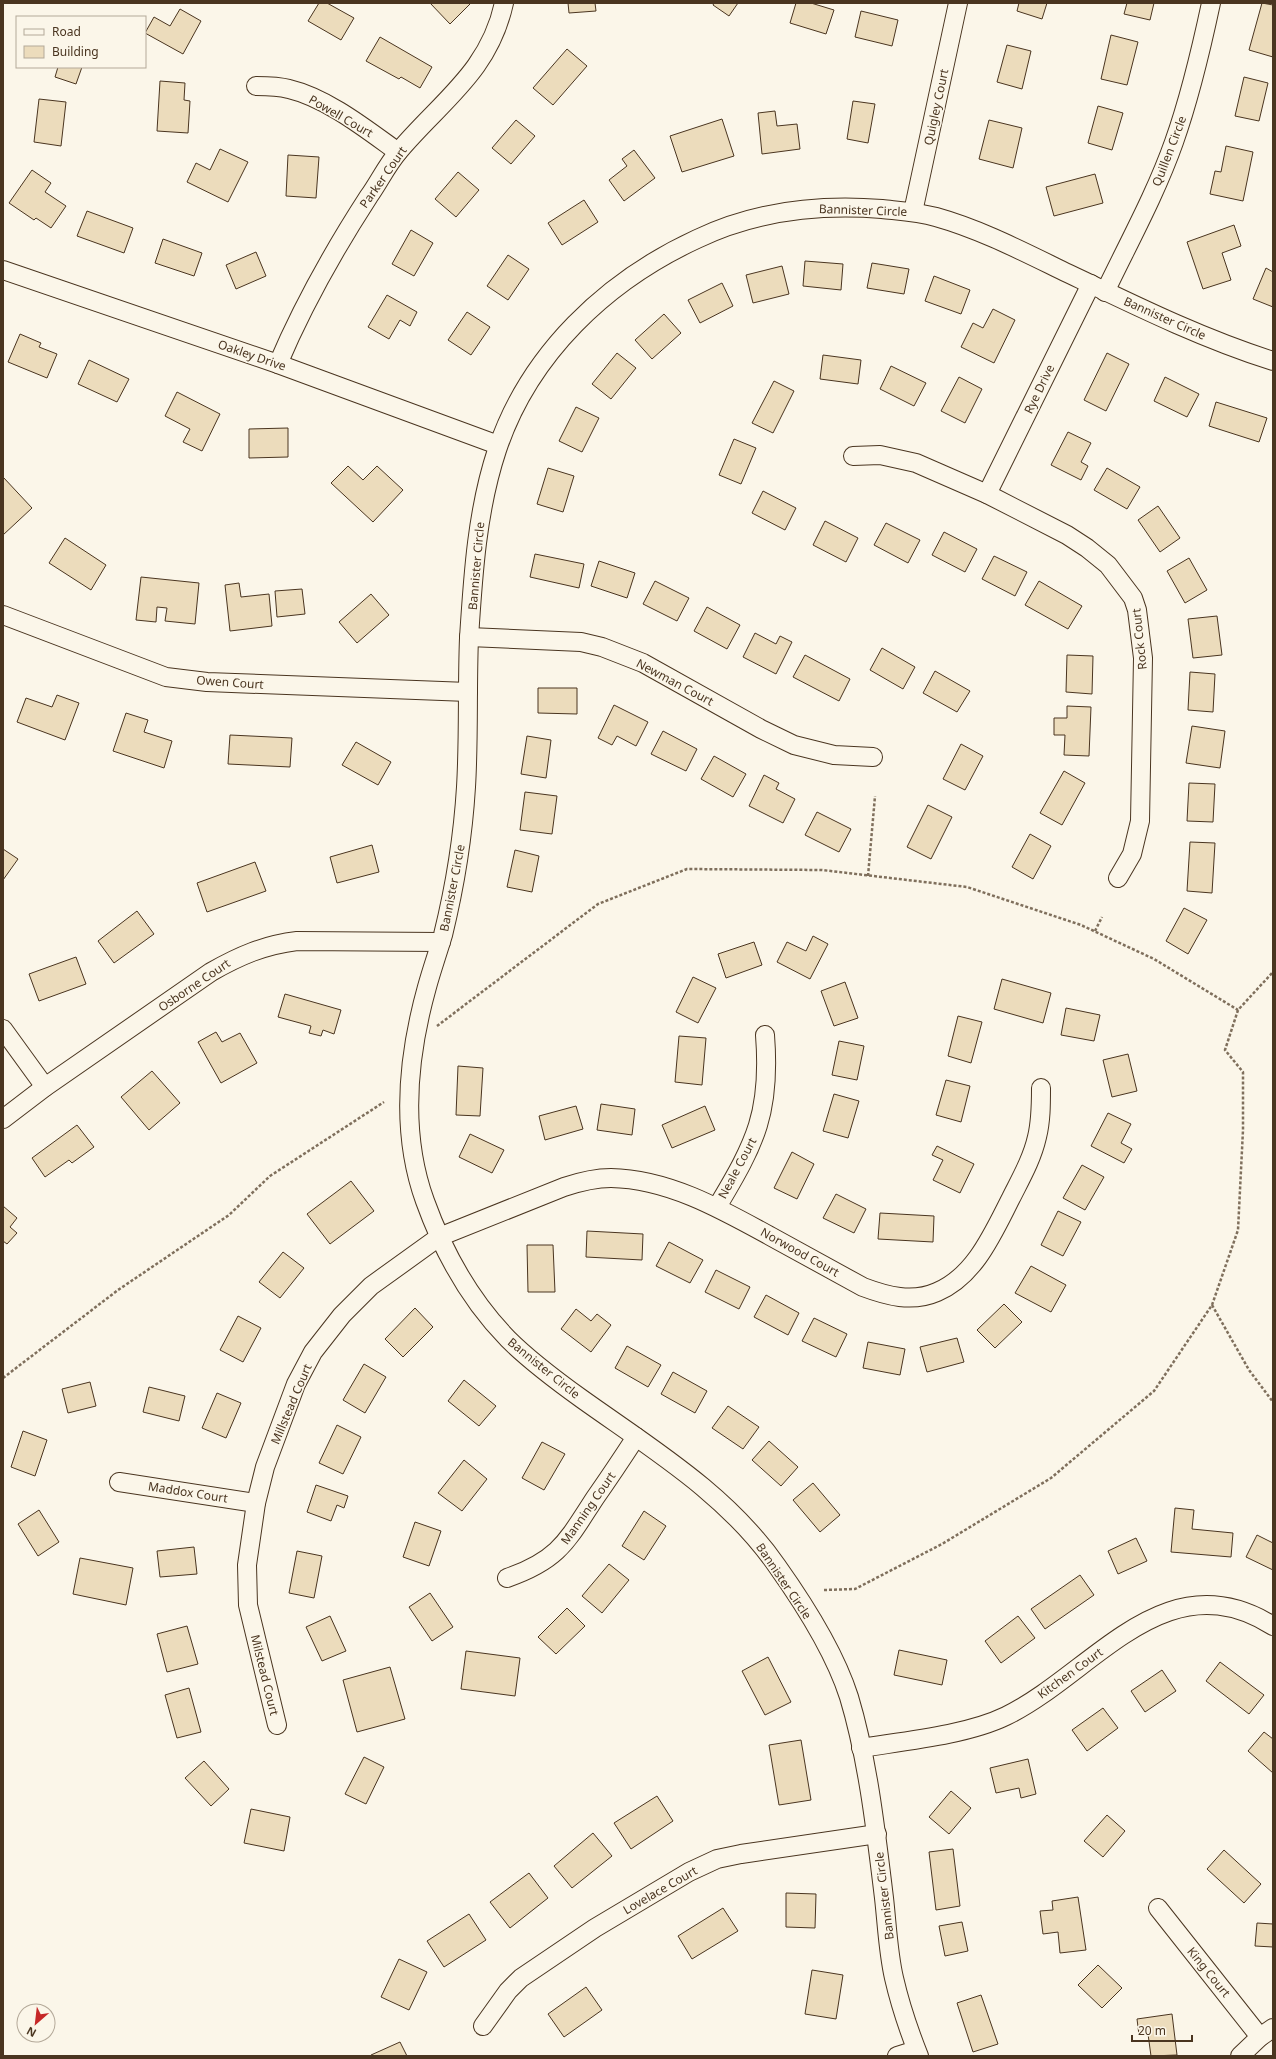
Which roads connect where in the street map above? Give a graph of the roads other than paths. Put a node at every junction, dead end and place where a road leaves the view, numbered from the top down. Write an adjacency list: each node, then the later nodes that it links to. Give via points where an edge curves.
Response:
1 (504, 3): 5 (street, Parker Court, via 489,45 471,74)
2 (958, 3): 6 (street, Quigley Court)
3 (1211, 3): 8 (street, Quillen Circle, via 1174,143 1149,201)
4 (256, 86): 5 (street, Powell Court, via 290,89 306,95 352,120)
5 (398, 152): 10 (street, Parker Court, via 334,251 296,320)
6 (913, 212): 8 (street, Bannister Circle, via 935,216 1008,244); 11 (street, Bannister Circle, via 816,208 775,213 743,220 659,257 622,282 578,320 549,352 515,407)
7 (3, 270): 10 (street, Oakley Drive)
8 (1098, 288): 9 (street, Bannister Circle, via 1244,352); 13 (street, Rye Drive)
9 (1273, 361)
10 (278, 364): 11 (street, Oakley Drive)
11 (498, 445): 15 (street, Bannister Circle, via 479,525)
12 (853, 456): 13 (street, Rock Court, via 894,457)
13 (987, 494): 18 (street, Rock Court, via 1087,548 1116,574 1133,598 1143,658 1140,821 1132,854)
14 (3, 615): 16 (street, Owen Court, via 166,677 207,682)
15 (470, 637): 16 (street, Bannister Circle); 17 (street, Newman Court, via 581,642 602,647 643,663 794,745 834,755)
16 (468, 692): 19 (street, Bannister Circle, via 469,736 463,829)
17 (873, 757)
18 (1118, 878)
19 (441, 942): 22 (street, Osborne Court, via 297,941 275,943 258,949 211,972); 26 (street, Bannister Circle, via 427,986 410,1074 413,1154 422,1194)
20 (3, 1029): 22 (street)
21 (765, 1035): 25 (street, Neale Court, via 766,1098 760,1124 751,1148)
22 (45, 1087): 24 (street, Osborne Court)
23 (1041, 1088): 25 (street, Norwood Court, via 1041,1118 1037,1137 1029,1162 1002,1216 983,1251 968,1270 952,1284 936,1293 904,1298 887,1296 863,1286)
24 (3, 1120)
25 (717, 1207): 26 (street, Norwood Court, via 644,1182 598,1179 564,1187)
26 (439, 1237): 27 (street, Bannister Circle, via 476,1301 505,1336 550,1376); 29 (street, Millstead Court, via 371,1286 342,1315 313,1352 296,1384 280,1426 265,1467)
27 (636, 1437): 30 (street, Manning Court, via 565,1544 551,1557); 34 (street, Bannister Circle, via 700,1482 748,1530 779,1568 833,1659 847,1689)
28 (120, 1482): 29 (street, Maddox Court)
29 (256, 1503): 31 (street, Millstead Court, via 246,1587)
30 (508, 1578)
31 (252, 1624): 33 (street, Milstead Court)
32 (1273, 1626): 34 (street, Kitchen Court, via 1254,1615 1219,1605 1191,1606 1166,1612 1111,1643 1027,1704 1006,1716 989,1723 923,1739)
33 (277, 1725)
34 (861, 1748): 35 (street, Bannister Circle)
35 (877, 1834): 37 (street, Lovelace Court, via 741,1854 717,1859 689,1872 595,1928 521,1978 508,1991); 39 (street, Bannister Circle, via 893,1976)
36 (1158, 1908): 38 (street, King Court)
37 (483, 2026)
38 (1267, 2033): 41 (street)
39 (918, 2053): 40 (street)
40 (897, 2056)
41 (1240, 2056)

